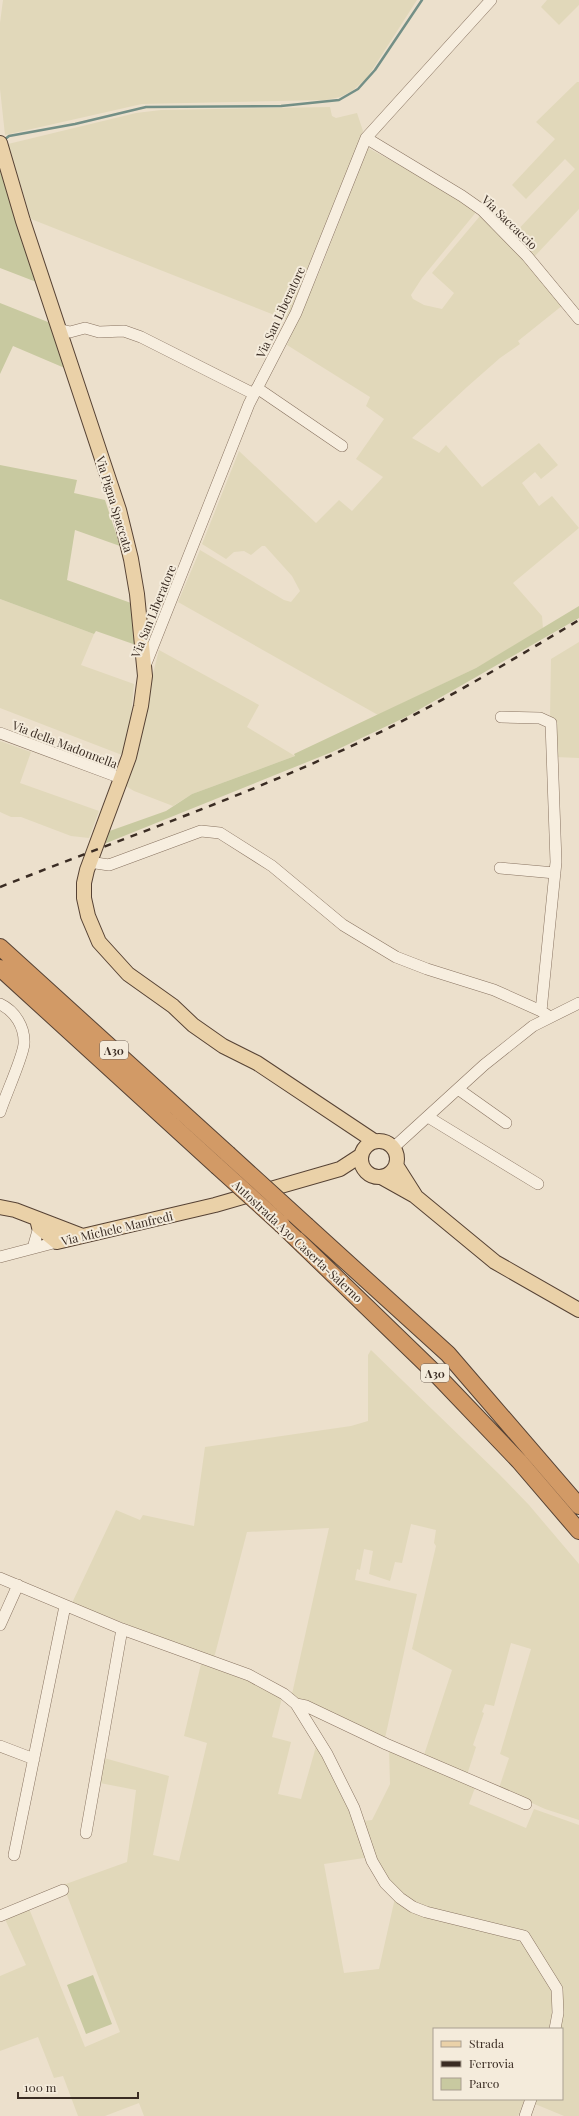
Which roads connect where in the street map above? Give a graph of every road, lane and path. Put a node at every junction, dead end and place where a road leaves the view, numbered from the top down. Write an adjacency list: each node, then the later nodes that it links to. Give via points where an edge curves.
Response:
1 (491, 0): 2 (street, Via San Liberatore)
2 (366, 138): 4 (street, Via Saccaccio, via 482,210 527,256); 6 (street, Via San Liberatore, via 296,313)
3 (1, 146): 5 (main road, Via Pigna Spaccata)
4 (579, 319)
5 (58, 329): 6 (street, via 70,332 85,328 99,332 124,331); 8 (main road, Via Pigna Spaccata, via 119,510 137,594)
6 (255, 391): 7 (street); 8 (street, Via San Liberatore)
7 (342, 446)
8 (144, 668): 11 (main road, Via Pigna Spaccata, via 136,731)
9 (501, 717): 14 (street, via 540,718 551,723)
10 (0, 733): 11 (street, Via della Madonnella)
11 (121, 778): 12 (main road, Via Pigna Spaccata)
12 (88, 866): 19 (street, via 109,865 201,831 220,833 272,866 344,925 396,957 494,990); 22 (main road, Via Pigna Spaccata, via 84,898 88,916 99,942 128,974 223,1046 252,1060)
13 (500, 868): 14 (street)
14 (555, 873): 19 (street)
15 (0, 947): 42 (highway, Autostrada A30 Caserta-Salerno / A30, bridge, via 448,1354)
16 (0, 968): 43 (highway, Autostrada A30 Caserta-Salerno / A30, bridge, via 282,1226 434,1372 519,1461)
17 (0, 1004): 21 (street, via 15,1015 23,1030 24,1045)
18 (579, 1004): 19 (street)
19 (546, 1014): 20 (street)
20 (458, 1089): 23 (street); 24 (street)
21 (0, 1112)
22 (334, 1115): 25 (main road, Via Pigna Spaccata); 27 (main road)
23 (428, 1117): 26 (street); 32 (street)
24 (506, 1123)
25 (374, 1141): 26 (main road, via 385,1142); 27 (main road, via 364,1148)
26 (393, 1148): 28 (main road, via 396,1153)
27 (361, 1155): 29 (main road); 30 (main road)
28 (396, 1165): 31 (main road, via 390,1173); 33 (main road)
29 (340, 1169): 30 (main road); 37 (main road, Via Michele Manfredi, via 234,1200)
30 (366, 1172): 31 (main road, via 370,1176)
31 (381, 1178): 33 (main road)
32 (538, 1184)
33 (415, 1196): 41 (main road, via 495,1262)
34 (0, 1207): 35 (main road)
35 (38, 1223): 36 (main road); 38 (main road); 39 (street)
36 (54, 1226): 37 (main road); 38 (street)
37 (80, 1235): 38 (main road, Via Michele Manfredi)
38 (57, 1242): 39 (street, Via Michele Manfredi)
39 (33, 1248): 40 (street, Via Michele Manfredi)
40 (0, 1257)
41 (579, 1310)
42 (579, 1506)
43 (579, 1531)
44 (0, 1578): 45 (street)
45 (18, 1586): 46 (street); 47 (street)
46 (65, 1606): 48 (street); 51 (street)
47 (0, 1625)
48 (122, 1629): 49 (street, via 249,1675 268,1684); 53 (street)
49 (296, 1704): 52 (street, via 306,1706); 57 (street, via 342,1782 372,1861 385,1883 407,1903 426,1912 524,1936 557,1988 558,2013)
50 (0, 1746): 51 (street)
51 (34, 1758): 54 (street)
52 (526, 1804)
53 (86, 1833)
54 (14, 1855)
55 (63, 1890): 56 (street)
56 (0, 1916)
57 (555, 2028)
58 (531, 2100): 59 (street)
59 (525, 2116)

